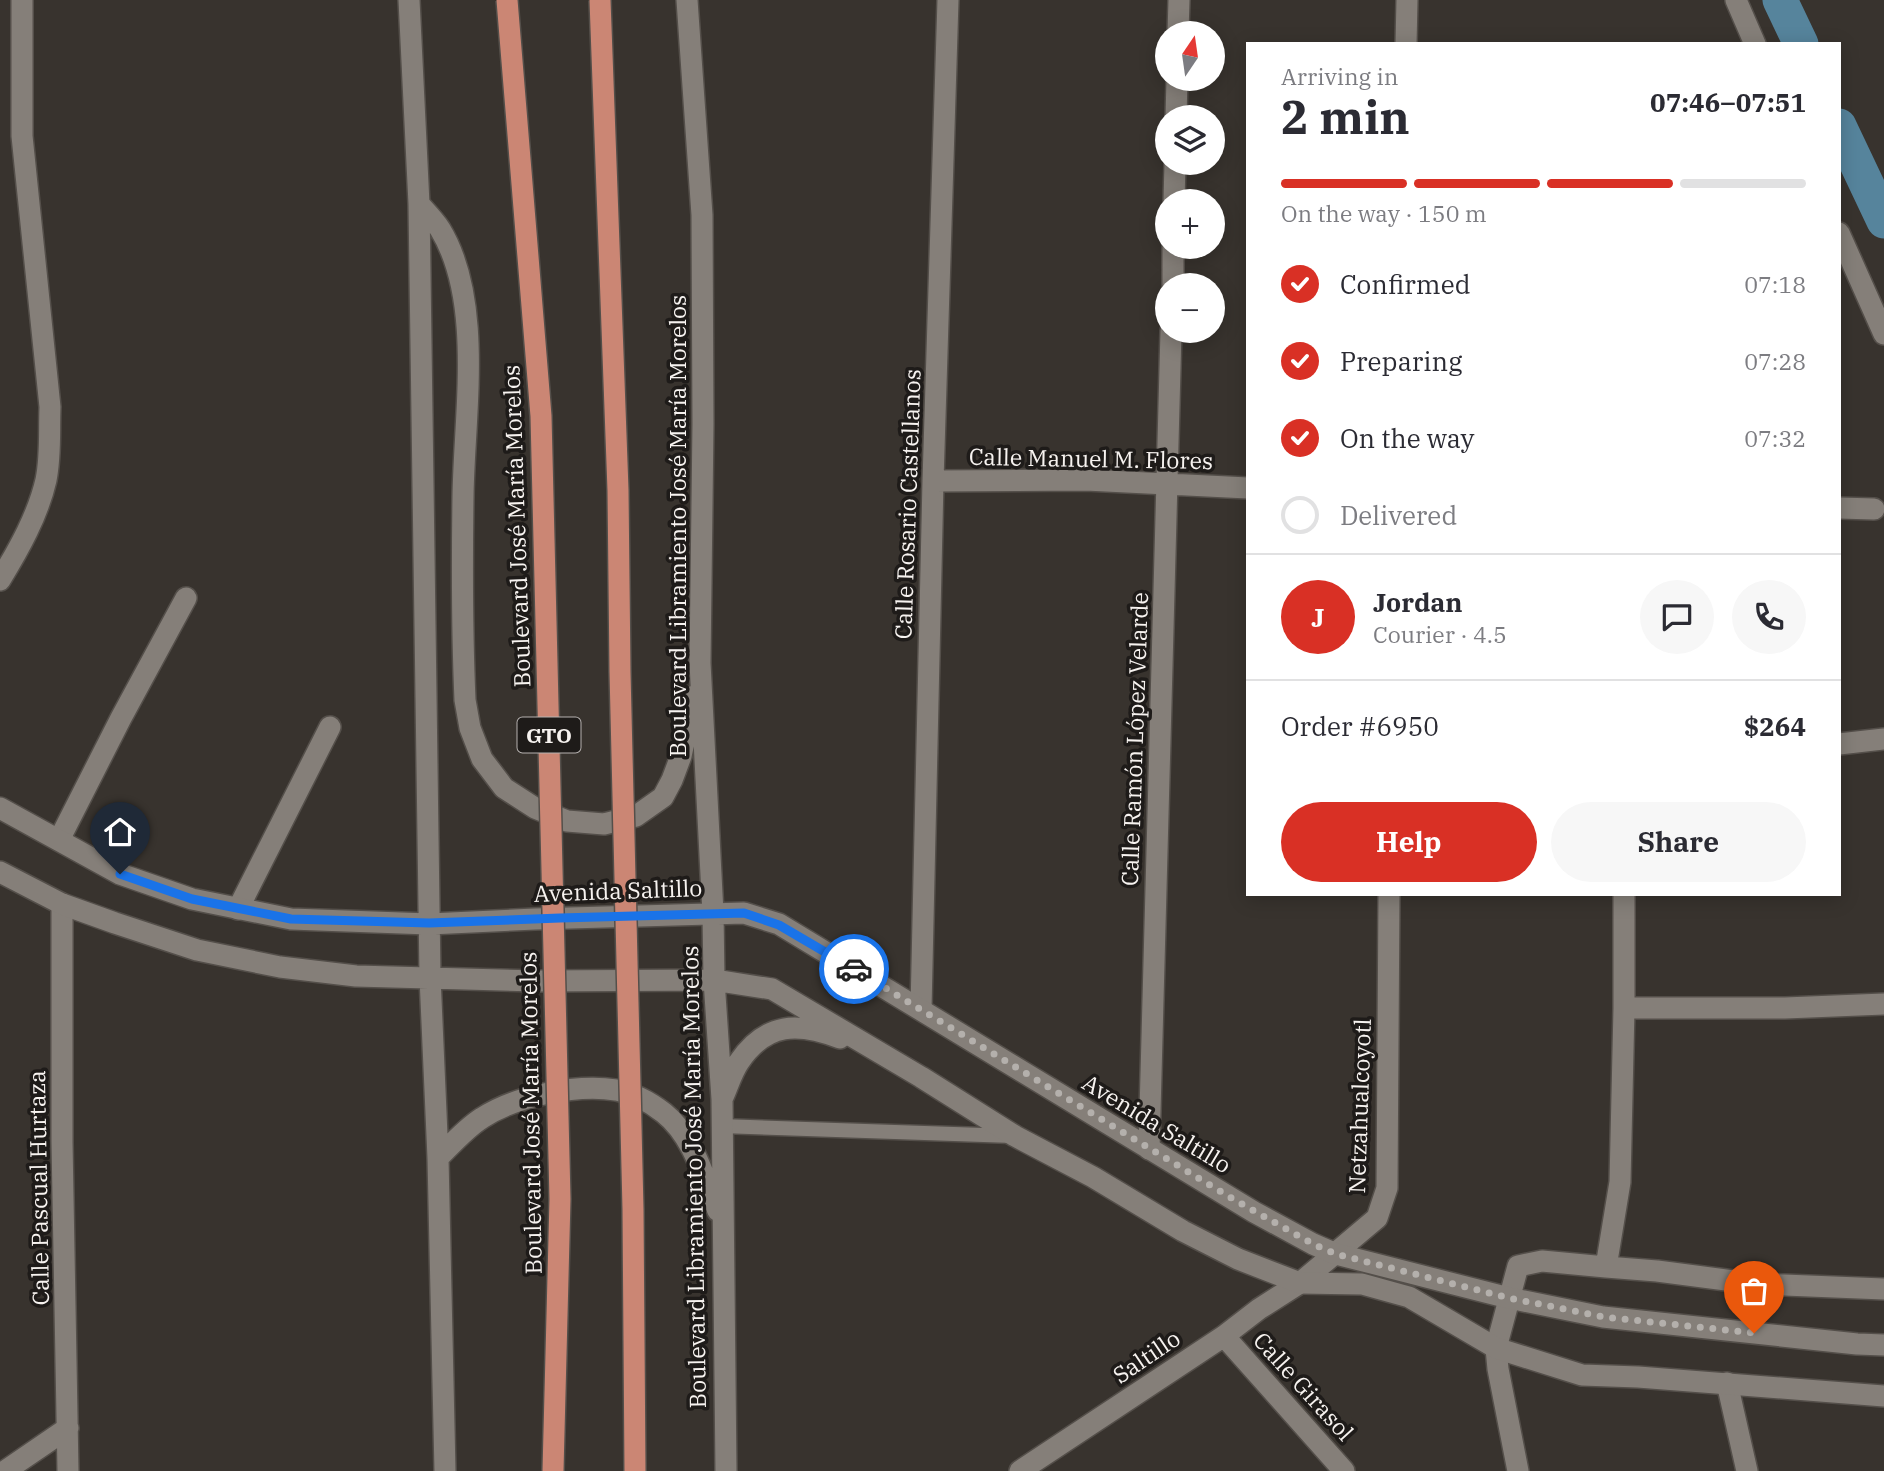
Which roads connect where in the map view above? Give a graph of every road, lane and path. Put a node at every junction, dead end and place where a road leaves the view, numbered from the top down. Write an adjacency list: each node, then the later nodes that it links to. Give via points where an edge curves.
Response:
1 (22, 0): 22 (street, via 22,136 50,407 49,449 37,510)
2 (409, 0): 13 (street)
3 (508, 0): 64 (main road, Boulevard José María Morelos / GTO, bridge, via 541,416 560,1199)
4 (600, 0): 65 (main road, bridge, via 618,490)
5 (687, 0): 24 (street, Boulevard Libramiento José María Morelos, via 702,215)
6 (948, 0): 17 (street, Calle Rosario Castellanos)
7 (1179, 0): 10 (street)
8 (1407, 0): 11 (street)
9 (1736, 0): 12 (street)
10 (1178, 21)
11 (1406, 42)
12 (1754, 42)
13 (419, 204): 24 (street, via 439,228 455,260 464,301 468,344 464,700 482,760 504,789 567,821 604,824 636,816 663,797 672,780); 36 (street)
14 (1841, 237): 15 (street)
15 (1884, 334)
16 (1171, 343): 18 (street, Calle Ramón López Velarde)
17 (933, 481): 18 (street, Calle Manuel M. Flores, via 1086,480); 41 (street, Calle Rosario Castellanos)
18 (1167, 485): 19 (street, Calle Manuel M. Flores); 46 (street, Calle Ramón López Velarde)
19 (1246, 488)
20 (1841, 509): 21 (street)
21 (1874, 509)
22 (0, 580)
23 (186, 598): 29 (street)
24 (700, 663): 35 (street, Boulevard Libramiento José María Morelos)
25 (330, 727): 34 (street)
26 (1884, 739): 27 (street)
27 (1841, 744)
28 (0, 808): 29 (street, Avenida Saltillo)
29 (59, 840): 34 (street, Avenida Saltillo, via 120,874 192,899)
30 (0, 872): 33 (street)
31 (1390, 896): 49 (street, Netzahualcoyotl, via 1387,1188 1377,1218)
32 (1624, 896): 40 (street)
33 (62, 904): 37 (street, via 197,950 280,967 356,976); 59 (street, Calle Pascual Hurtaza)
34 (239, 909): 36 (street, Avenida Saltillo, via 291,919)
35 (713, 913): 36 (street, Avenida Saltillo); 38 (street, Boulevard Libramiento José María Morelos); 41 (street, Avenida Saltillo, via 744,913 779,925)
36 (429, 923): 37 (street)
37 (430, 977): 38 (street); 47 (street)
38 (714, 980): 42 (street, via 772,989); 43 (street, Boulevard Libramiento José María Morelos)
39 (1884, 1004): 40 (street)
40 (1624, 1008): 50 (street, via 1619,1182)
41 (921, 1009): 46 (street, Avenida Saltillo)
42 (879, 1052): 43 (street, via 829,1034 783,1028 750,1049 738,1063); 45 (street)
43 (722, 1099): 44 (street, Boulevard Libramiento José María Morelos)
44 (721, 1126): 45 (lane); 48 (street, Boulevard Libramiento José María Morelos)
45 (1015, 1136): 51 (street, via 1183,1231)
46 (1149, 1149): 49 (street, Avenida Saltillo, via 1254,1212)
47 (438, 1158): 48 (street, via 480,1118 505,1106 539,1094 616,1090 641,1098 665,1114 686,1138); 63 (street)
48 (723, 1222): 66 (street, Boulevard Libramiento José María Morelos)
49 (1336, 1254): 51 (street, Netzahualcoyotl); 53 (street, Avenida Saltillo)
50 (1606, 1267): 52 (street, via 1757,1284); 53 (street, via 1542,1261 1518,1266)
51 (1300, 1283): 54 (street, Saltillo); 56 (street, via 1363,1284 1409,1297)
52 (1884, 1289)
53 (1509, 1298): 55 (street, Avenida Saltillo, via 1604,1317); 56 (street)
54 (1224, 1336): 60 (street, Saltillo); 67 (street, Calle Girasol)
55 (1884, 1345)
56 (1496, 1348): 57 (street, via 1582,1375); 68 (street)
57 (1727, 1383): 58 (street); 69 (street)
58 (1884, 1396)
59 (68, 1428): 61 (street); 62 (street, Calle Pascual Hurtaza)
60 (1027, 1469)
61 (5, 1471)
62 (68, 1471)
63 (445, 1471)
64 (553, 1471)
65 (635, 1471)
66 (726, 1471)
67 (1344, 1471)
68 (1518, 1471)
69 (1746, 1471)

